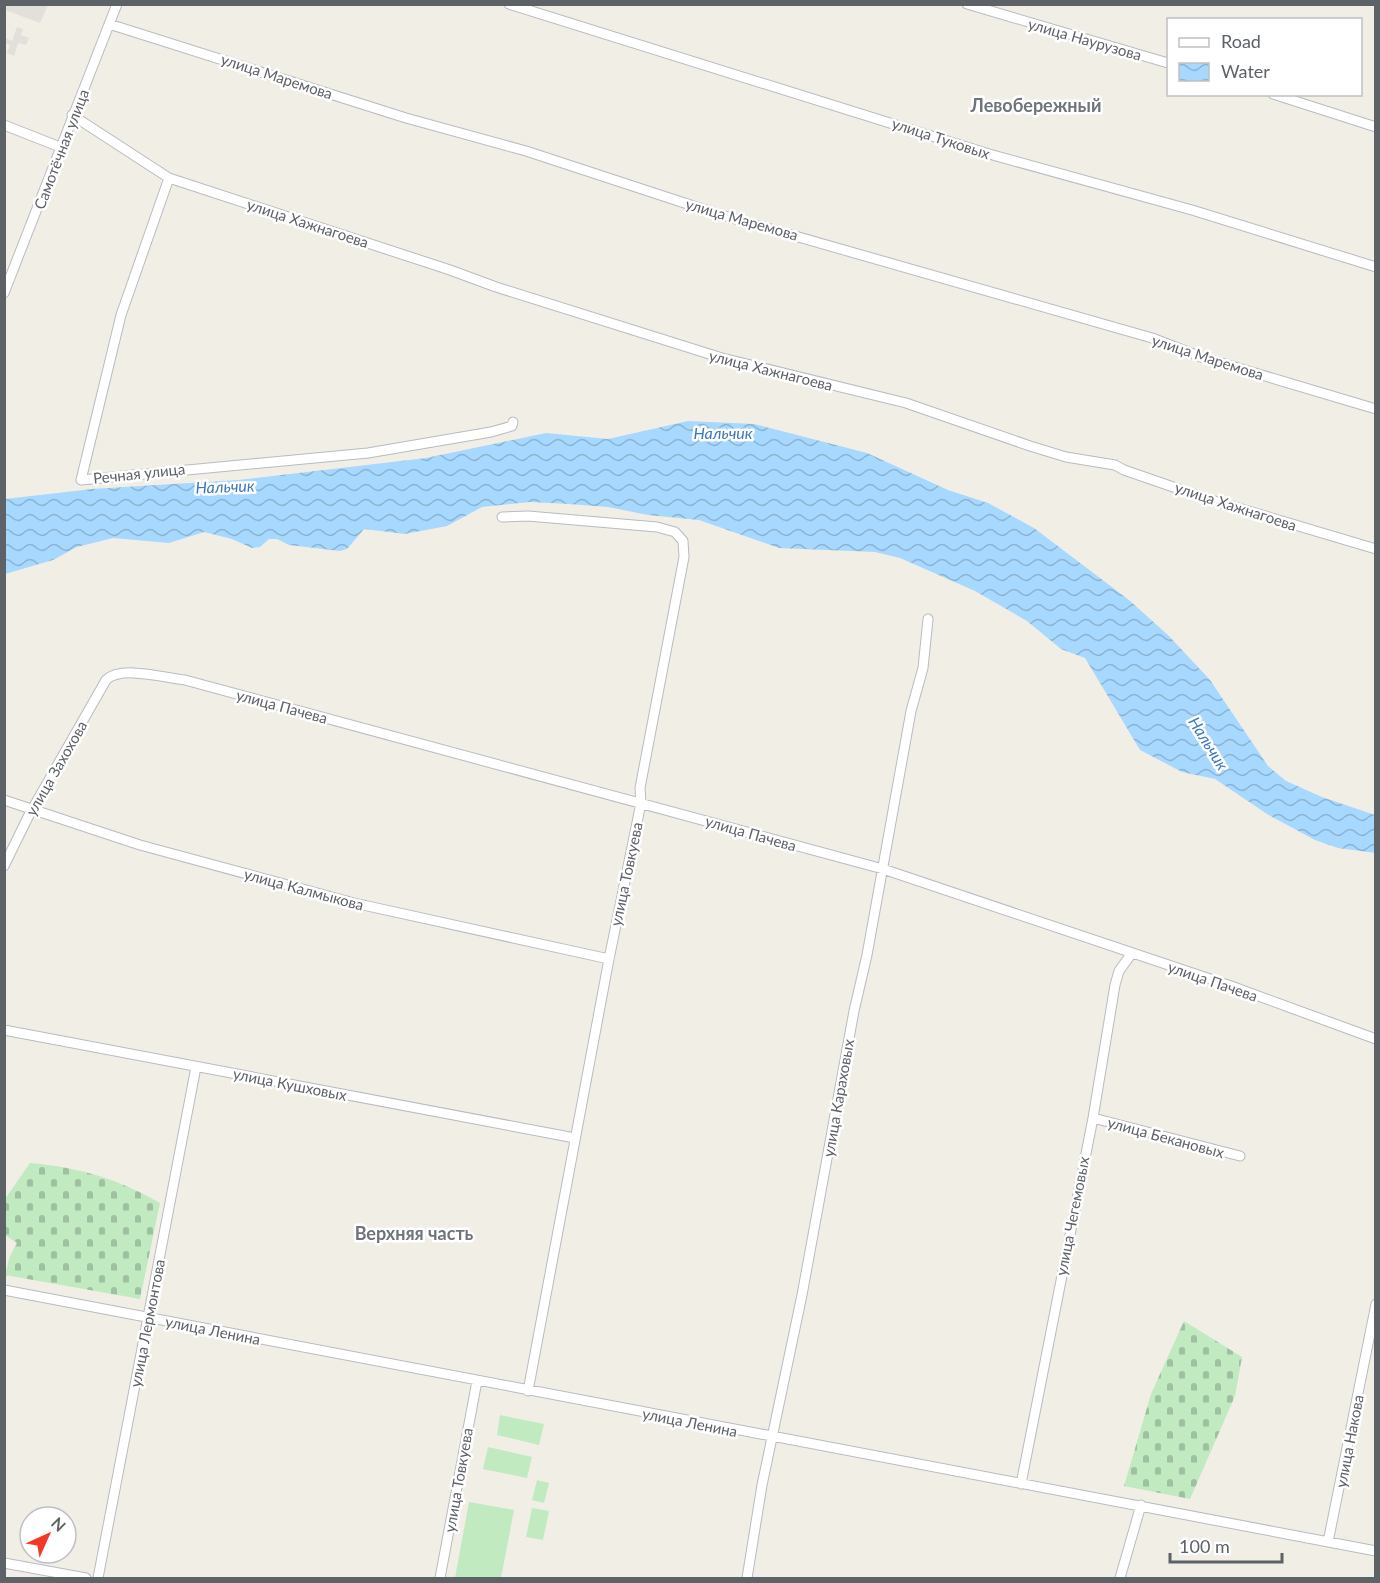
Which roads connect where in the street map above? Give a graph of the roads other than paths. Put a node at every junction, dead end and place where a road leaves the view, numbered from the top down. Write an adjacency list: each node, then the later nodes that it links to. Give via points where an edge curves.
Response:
1 (117, 4): 4 (street, Самотёчная улица)
2 (509, 4): 12 (street, улица Туковых, via 989,154 1192,210)
3 (967, 4): 5 (street, улица Наурузова)
4 (109, 24): 7 (street, Самотёчная улица); 14 (street, улица Маремова, via 718,214 1152,338 1201,357)
5 (1167, 63)
6 (1279, 96): 9 (street)
7 (72, 115): 10 (street, Самотёчная улица); 11 (street)
8 (4, 125): 10 (street)
9 (1376, 127)
10 (60, 147): 13 (street, Самотёчная улица)
11 (169, 178): 15 (street, Речная улица, via 118,325 81,480 368,453 491,432 512,426); 17 (street, улица Хажнагоева, via 681,345 934,411 1030,446 1115,465 1208,499)
12 (1376, 267)
13 (4, 292)
14 (1376, 410)
15 (513, 422)
16 (502, 517): 21 (street, улица Товкуева, via 627,523 675,532 683,541 684,557 640,788)
17 (1376, 549)
18 (928, 619): 24 (street, улица Караховых, via 923,668 911,711)
19 (114, 675): 21 (street, улица Пачева, via 140,673 185,680); 22 (street, улица Захохова, via 106,680)
20 (4, 800): 22 (street, улица Калмыкова)
21 (641, 803): 24 (street, улица Пачева); 26 (street, улица Товкуева)
22 (34, 808): 23 (street, улица Захохова); 26 (street, улица Калмыкова, via 140,845 354,903)
23 (4, 866)
24 (883, 869): 25 (street, улица Пачева); 38 (street, улица Караховых)
25 (1132, 953): 28 (street, улица Пачева); 30 (street, улица Чегемовых, via 1119,971 1115,985)
26 (609, 959): 31 (street, улица Товкуева)
27 (4, 1030): 29 (street, улица Кушховых)
28 (1376, 1039)
29 (196, 1067): 31 (street, улица Кушховых); 35 (street, улица Лермонтова)
30 (1093, 1118): 32 (street, улица Бекановых); 39 (street, улица Чегемовых)
31 (575, 1138): 37 (street, улица Товкуева)
32 (1240, 1156)
33 (4, 1290): 35 (street, улица Ленина)
34 (1376, 1304): 41 (street, улица Накова)
35 (146, 1317): 36 (street, улица Ленина); 45 (street, улица Лермонтова)
36 (477, 1381): 37 (street, улица Ленина); 46 (street, улица Товкуева)
37 (528, 1391): 38 (street, улица Ленина)
38 (773, 1437): 39 (street, улица Ленина); 47 (street, улица Караховых)
39 (1021, 1484): 40 (street, улица Ленина)
40 (1141, 1505): 41 (street, улица Ленина); 48 (street)
41 (1328, 1542): 42 (street, улица Ленина)
42 (1376, 1551)
43 (4, 1563): 44 (street)
44 (87, 1578)
45 (98, 1578)
46 (440, 1578)
47 (747, 1578)
48 (1120, 1578)

